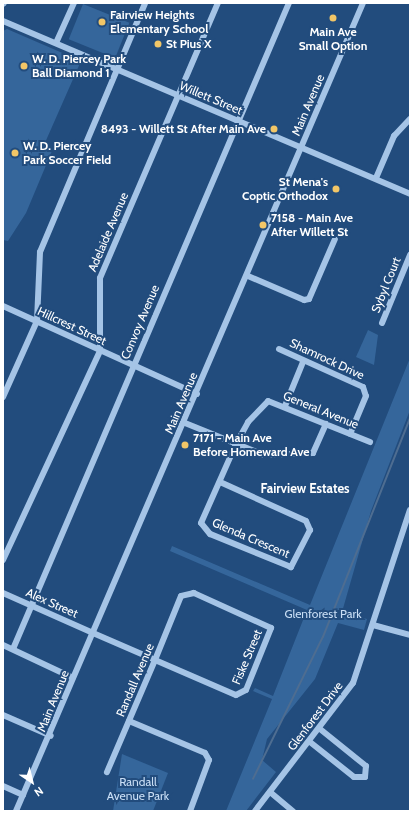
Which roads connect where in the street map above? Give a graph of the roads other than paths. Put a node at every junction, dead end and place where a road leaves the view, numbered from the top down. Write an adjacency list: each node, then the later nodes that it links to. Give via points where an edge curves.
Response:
1 (74, 3): 7 (street)
2 (145, 3): 8 (street)
3 (218, 3): 9 (street, Adelaide Avenue)
4 (289, 3): 11 (street, Convoy Avenue)
5 (364, 3): 12 (street, Main Avenue)
6 (3, 21): 7 (street, Willett Street)
7 (56, 43): 8 (street, Willett Street)
8 (117, 69): 9 (street, Willett Street); 19 (street, via 40,252)
9 (178, 97): 11 (street, Willett Street); 22 (street, Adelaide Avenue, via 100,278)
10 (410, 119): 13 (street, via 394,136)
11 (239, 122): 12 (street, Willett Street); 24 (street, Convoy Avenue)
12 (303, 146): 13 (street, Willett Street); 17 (street, Main Avenue)
13 (376, 178): 14 (street, Willett Street)
14 (410, 194)
15 (335, 239): 17 (street, via 309,299 304,300)
16 (410, 255): 20 (street, Sybyl Court)
17 (248, 276): 25 (street, Main Avenue)
18 (3, 306): 19 (street, Hillcrest Street)
19 (37, 322): 22 (street, Hillcrest Street); 26 (street)
20 (382, 323)
21 (279, 349): 23 (street, Shamrock Drive)
22 (100, 352): 24 (street, Hillcrest Street); 35 (street, Adelaide Avenue)
23 (303, 362): 27 (street); 30 (street, Shamrock Drive, via 364,387 366,396)
24 (133, 366): 25 (street, Hillcrest Street); 38 (street, Convoy Avenue)
25 (197, 394): 28 (street, Main Avenue)
26 (3, 397)
27 (285, 406): 29 (street, General Avenue); 32 (street, General Avenue, via 265,401)
28 (185, 422): 32 (street); 40 (street, Main Avenue)
29 (326, 424): 30 (street, General Avenue); 32 (street, via 309,455 290,452 264,455)
30 (350, 434): 31 (street, General Avenue)
31 (370, 442)
32 (236, 444): 33 (street, Glenda Crescent)
33 (220, 482): 33 (street, Glenda Crescent, via 201,524 204,530 285,566 296,563 310,530 306,520)
34 (410, 510): 39 (street, Glenforest Drive)
35 (3, 560)
36 (3, 593): 38 (street, Alex Street)
37 (181, 596): 44 (street, Randall Avenue); 46 (street, Fiske Street, via 194,593 271,628)
38 (32, 606): 40 (street, Alex Street); 43 (street, Convoy Avenue)
39 (373, 625): 41 (street); 49 (street, Glenforest Drive, via 353,683)
40 (93, 633): 44 (street, Alex Street); 45 (street, Main Avenue)
41 (410, 635)
42 (3, 645): 43 (street)
43 (13, 649): 45 (street)
44 (155, 660): 46 (street, Alex Street); 48 (street, Randall Avenue)
45 (74, 678): 50 (street, Main Avenue)
46 (242, 695)
47 (3, 715): 50 (street)
48 (129, 721): 52 (street, Randall Avenue); 57 (street, via 205,753 209,760)
49 (320, 729): 51 (street, Glenforest Drive); 51 (street, via 366,766 365,777 354,777)
50 (51, 736): 55 (street, Main Avenue)
51 (310, 742): 54 (street, Glenforest Drive)
52 (107, 772)
53 (3, 786): 55 (street)
54 (270, 792): 58 (street, Glenforest Drive); 59 (street)
55 (23, 795): 56 (street, Main Avenue)
56 (16, 811)
57 (190, 811)
58 (255, 811)
59 (293, 811)

